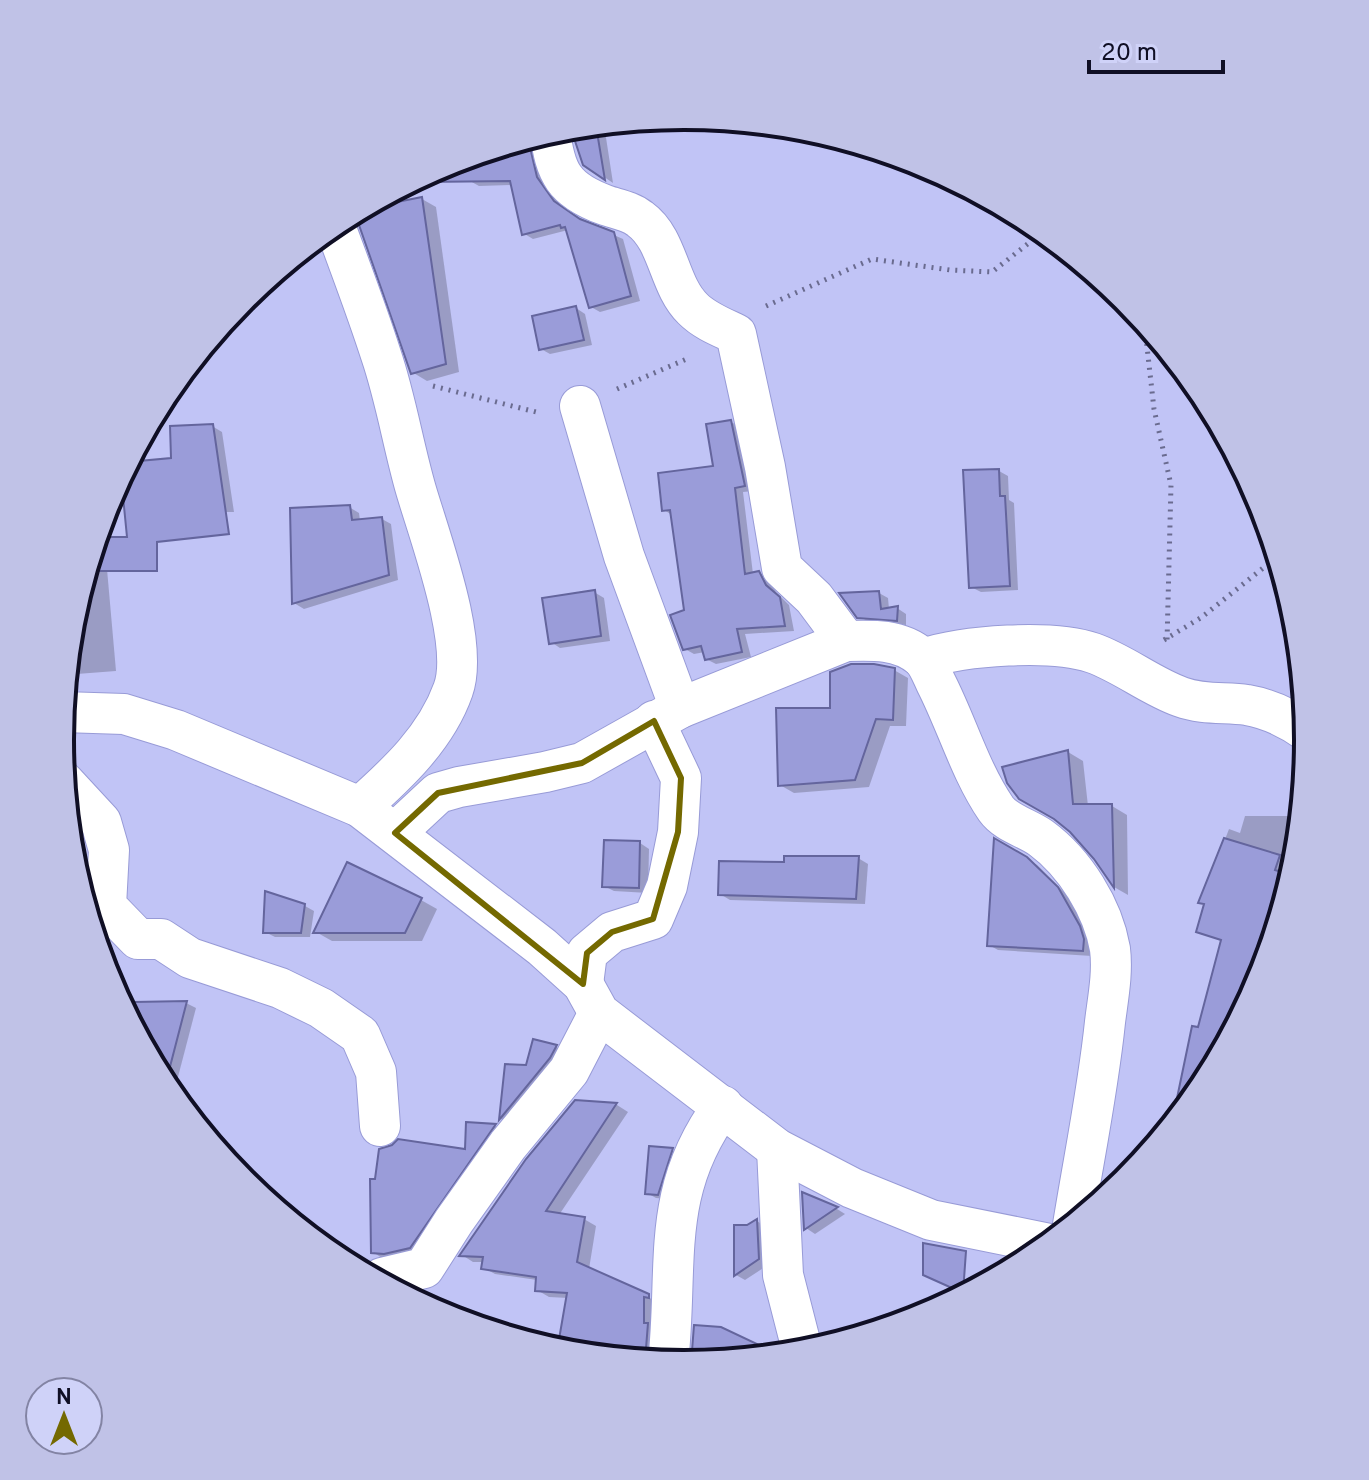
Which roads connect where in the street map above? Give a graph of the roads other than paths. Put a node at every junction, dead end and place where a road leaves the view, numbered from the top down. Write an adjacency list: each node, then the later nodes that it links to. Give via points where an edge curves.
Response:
1 (552, 144): 4 (street, via 566,182 581,195 640,219 691,307 736,334 782,568 814,598)
2 (339, 237): 10 (street, via 382,357 457,652 454,688 437,723 403,769)
3 (580, 406): 7 (street)
4 (846, 641): 5 (street, via 902,645); 7 (street)
5 (923, 659): 8 (street, via 948,650 1041,645 1092,653 1181,697 1269,710); 16 (street, via 986,794 999,813 1038,836 1069,865 1085,886 1107,941 1111,974 1105,1026)
6 (75, 712): 10 (street, via 124,714 176,730)
7 (667, 715): 11 (street, via 582,763 438,793); 12 (street, via 681,778 667,886 653,919 612,932 587,953)
8 (1295, 722)
9 (77, 796): 14 (street, via 101,822 109,850 106,906 138,939 161,939 190,958 280,988 360,1035 376,1072)
10 (360, 807): 11 (street)
11 (395, 833): 12 (street, via 542,947)
12 (591, 999): 13 (street); 18 (street, via 569,1071 508,1145 424,1268)
13 (723, 1106): 15 (street); 20 (street, via 685,1175 674,1241)
14 (380, 1126)
15 (777, 1149): 17 (street, via 852,1188 931,1220); 19 (street, via 783,1275)
16 (1076, 1208)
17 (1034, 1241)
18 (391, 1276)
19 (800, 1340)
20 (669, 1350)

